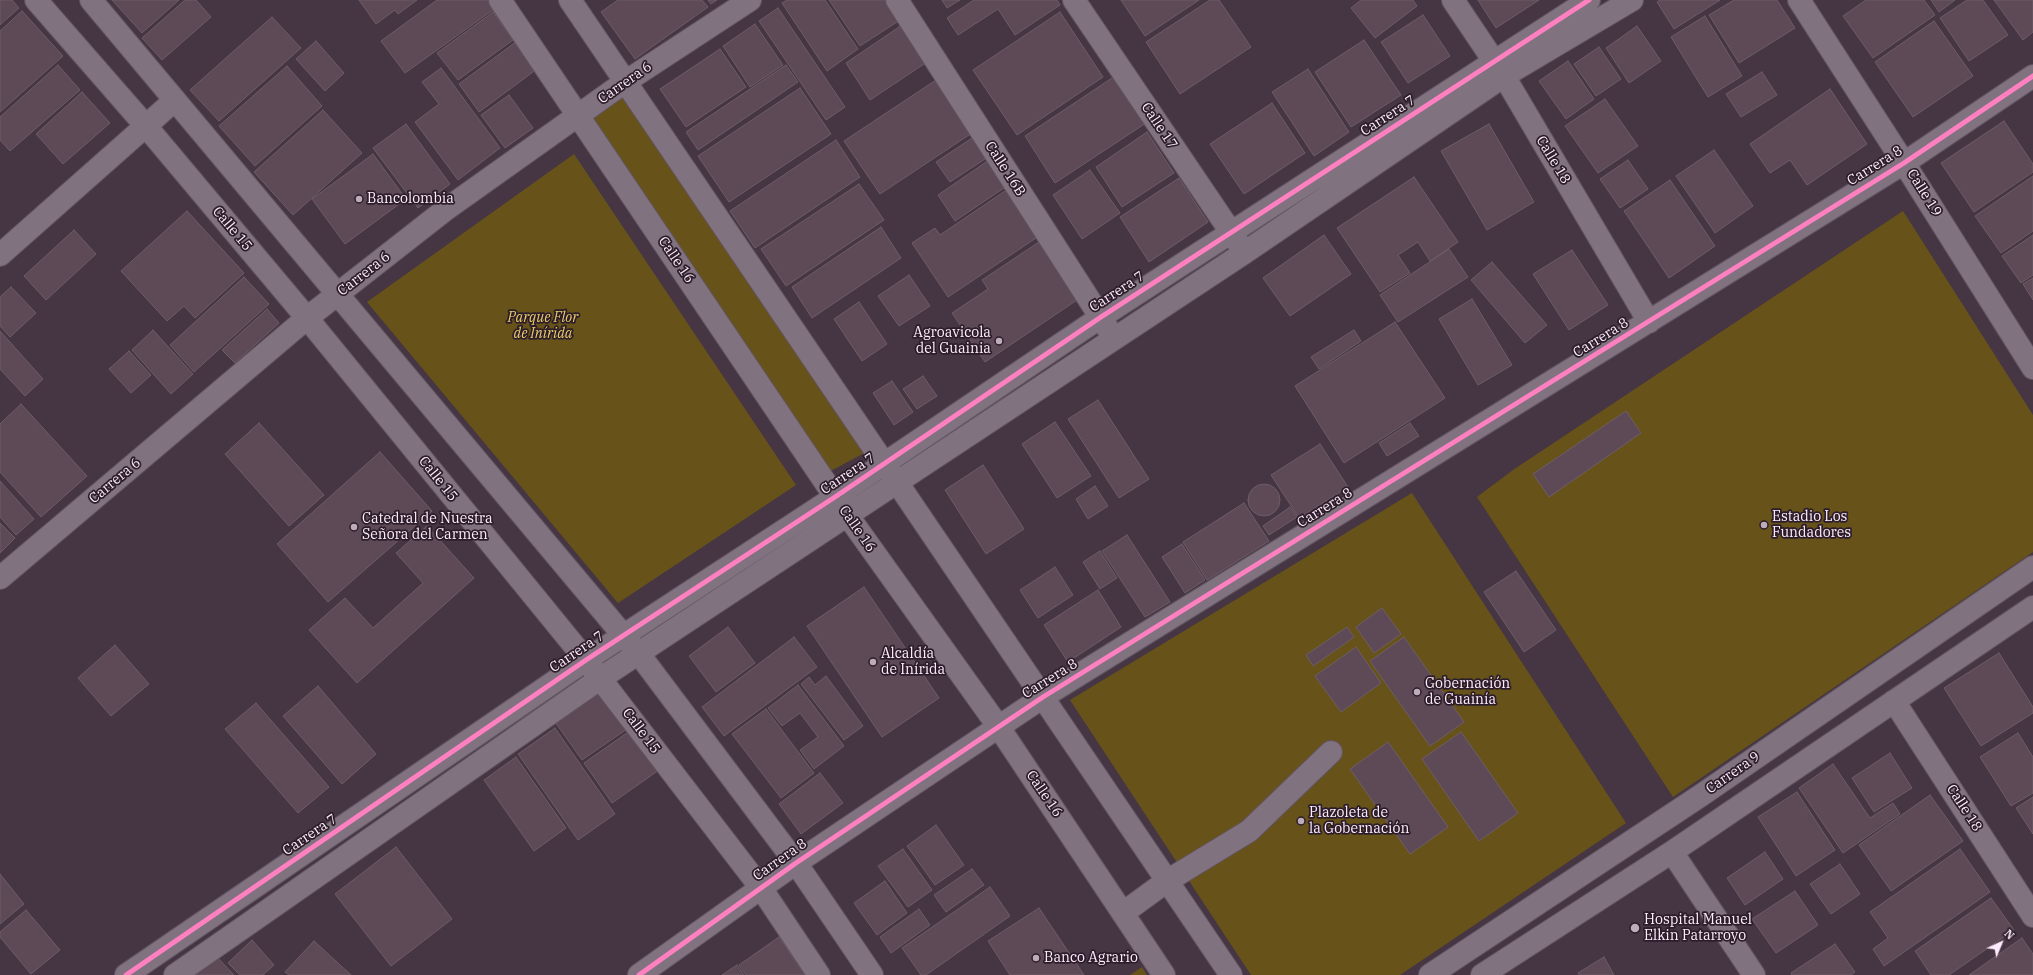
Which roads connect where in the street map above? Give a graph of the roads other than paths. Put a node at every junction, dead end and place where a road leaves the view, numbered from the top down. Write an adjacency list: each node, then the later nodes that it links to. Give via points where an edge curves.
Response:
1 (36, 0): 17 (street, Calle 15)
2 (91, 0): 15 (street)
3 (500, 0): 16 (street, Calle 16)
4 (570, 0): 14 (street)
5 (750, 0): 14 (street, Carrera 6)
6 (897, 0): 23 (street, Calle 16B)
7 (1074, 0): 19 (street, Calle 17)
8 (1453, 0): 12 (street, Calle 18)
9 (1588, 0): 12 (street, Carrera 7)
10 (1632, 0): 12 (street, Carrera 7)
11 (1799, 0): 18 (street, Calle 19)
12 (1499, 69): 19 (street, Carrera 7); 20 (street, Carrera 7); 25 (street, Calle 18)
13 (2033, 76): 18 (street, Carrera 8)
14 (625, 82): 16 (street, Carrera 6); 28 (street)
15 (175, 100): 17 (street); 22 (street)
16 (579, 116): 22 (street, Carrera 6, via 445,210); 30 (street, Calle 16)
17 (145, 125): 21 (street); 24 (street, Calle 15)
18 (1904, 163): 25 (street, Carrera 8); 27 (street, Calle 19)
19 (1231, 233): 20 (street, Calle 17); 23 (street, Carrera 7)
20 (1244, 253): 26 (street, Carrera 7)
21 (0, 255)
22 (338, 294): 24 (street, Carrera 6); 35 (street)
23 (1101, 317): 26 (street, Calle 16B); 28 (street, Carrera 7)
24 (307, 318): 33 (street, Carrera 6); 37 (street, Calle 15)
25 (1649, 322): 39 (street, Carrera 8)
26 (1114, 337): 29 (street, Carrera 7)
27 (2033, 368)
28 (885, 464): 29 (street); 30 (street, Carrera 7)
29 (898, 483): 31 (street, Carrera 7); 39 (street)
30 (835, 497): 31 (street, Calle 16); 35 (street, Carrera 7)
31 (848, 516): 36 (street, Carrera 7); 41 (street, Calle 16)
32 (2033, 567): 56 (street, Carrera 9, via 1700,796)
33 (0, 578)
34 (2033, 607): 40 (street)
35 (624, 635): 36 (street); 37 (street, Carrera 7)
36 (639, 654): 38 (street, Carrera 7); 44 (street)
37 (586, 660): 38 (street, Calle 15); 49 (street, Carrera 7)
38 (601, 678): 46 (street, Calle 15); 50 (street, Carrera 7)
39 (1043, 697): 41 (street, Carrera 8); 45 (street)
40 (1894, 701): 43 (street); 48 (street, Calle 18)
41 (998, 726): 44 (street, Carrera 8); 47 (street, Calle 16)
42 (1331, 752): 45 (street, via 1249,831)
43 (1672, 852): 57 (street); 58 (street)
44 (796, 863): 46 (street, Carrera 8); 53 (street)
45 (1167, 881): 47 (street); 55 (street)
46 (761, 888): 51 (street, Carrera 8); 52 (street, Calle 15)
47 (1123, 913): 54 (street, Calle 16)
48 (2033, 916)
49 (126, 975)
50 (174, 975)
51 (639, 975)
52 (819, 975)
53 (872, 975)
54 (1164, 975)
55 (1230, 975)
56 (1430, 975)
57 (1482, 975)
58 (1754, 975)

